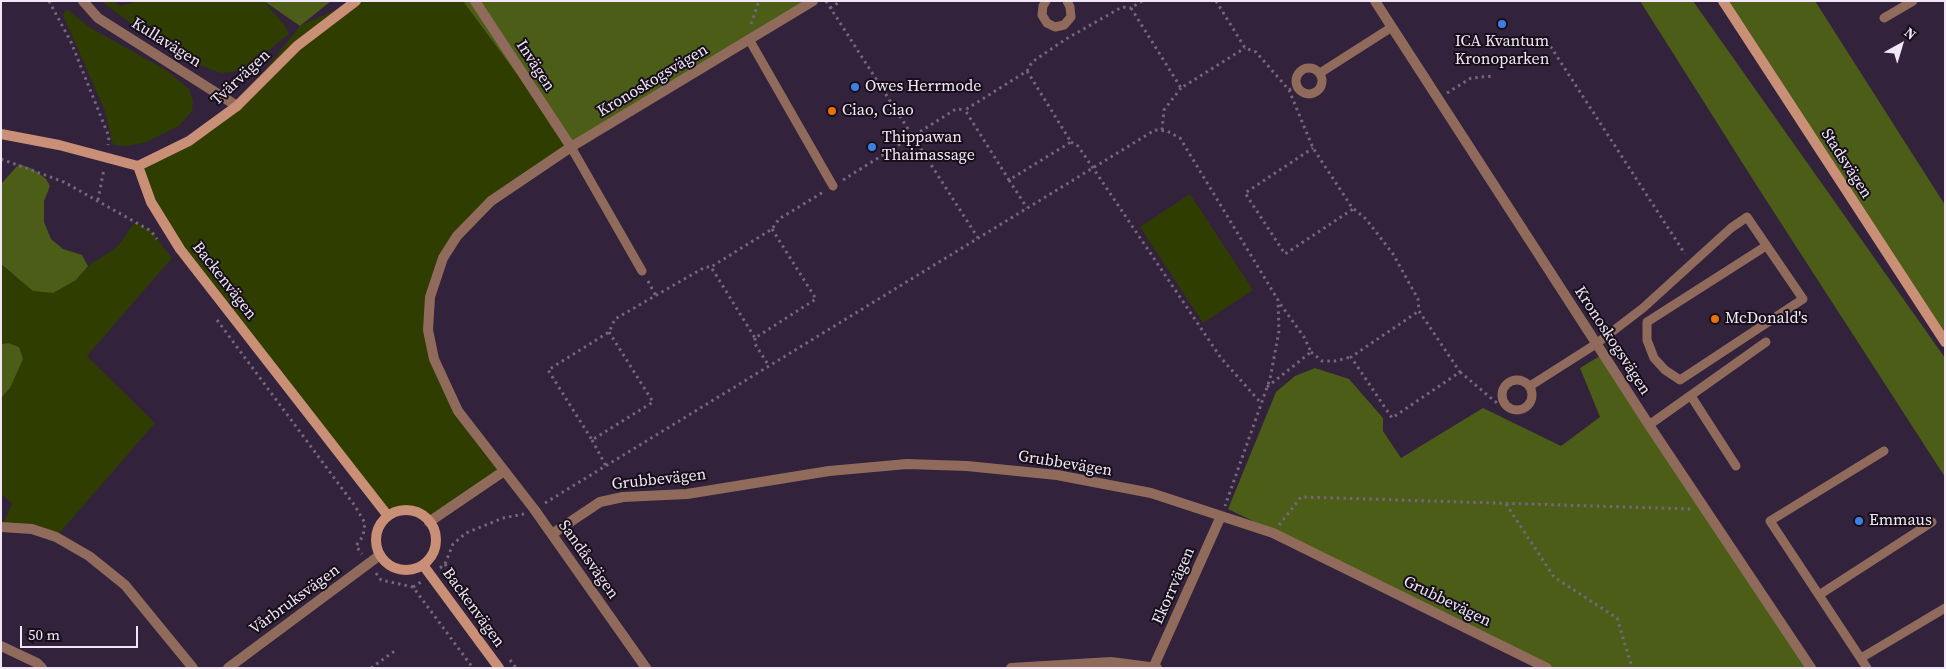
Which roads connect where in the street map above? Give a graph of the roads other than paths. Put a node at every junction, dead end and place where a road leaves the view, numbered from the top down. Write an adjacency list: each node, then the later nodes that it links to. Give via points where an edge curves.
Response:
1 (83, 1): 14 (street, Kullavägen, via 98,18)
2 (356, 1): 14 (street, Tvärvägen, via 297,46)
3 (475, 1): 16 (street, Invägen)
4 (814, 1): 12 (street, Kronoskogsvägen)
5 (1046, 1): 6 (lane, via 1042,15 1055,27 1064,25 1071,17)
6 (1067, 1)
7 (1375, 1): 11 (street, Kronoskogsvägen)
8 (1723, 1): 22 (street, Stadsvägen)
9 (1913, 1): 10 (lane)
10 (1884, 18)
11 (1392, 27): 13 (lane); 23 (street, Kronoskogsvägen)
12 (750, 40): 16 (street, Kronoskogsvägen); 18 (lane)
13 (1320, 73): 13 (lane, via 1312,67 1301,70 1293,88 1314,93 1322,86)
14 (237, 106): 17 (street, Tvärvägen, via 189,141)
15 (1, 134): 17 (street)
16 (571, 146): 20 (lane); 29 (street, Kronoskogsvägen, via 492,201 471,220 443,258 430,297 428,330 439,373 458,411)
17 (138, 166): 30 (street, Backenvägen, via 151,202 180,249)
18 (832, 186)
19 (1766, 246): 19 (lane, via 1803,299 1680,380 1665,370 1654,358 1647,340 1647,322); 23 (lane, via 1747,217 1643,308)
20 (642, 270)
21 (1766, 342): 25 (lane)
22 (1945, 342)
23 (1596, 344): 24 (lane); 26 (street, Kronoskogsvägen)
24 (1530, 386): 24 (lane, via 1532,400 1526,408 1512,409 1504,403 1502,393 1511,381 1521,380)
25 (1690, 396): 26 (lane); 28 (lane)
26 (1649, 425): 50 (street, Kronoskogsvägen)
27 (1884, 451): 38 (lane, via 1770,521)
28 (1736, 466)
29 (504, 471): 32 (street); 35 (street, Sandåsvägen)
30 (388, 516): 32 (street, via 407,510 420,514); 36 (street, via 376,534)
31 (1221, 516): 35 (street, Grubbevägen, via 1151,493 1058,475 907,464 829,471 686,494 615,499 600,502); 42 (street, Ekorrvägen); 49 (street, Grubbevägen, via 1273,533)
32 (429, 522): 37 (street, Backenvägen, via 434,529 436,545)
33 (1932, 522): 38 (lane)
34 (1, 527): 44 (street, via 32,529 56,537 90,556 125,585)
35 (552, 534): 47 (street, Sandåsvägen)
36 (380, 555): 37 (street, Backenvägen, via 399,570 412,570); 45 (street, Vårbruksvägen)
37 (423, 565): 46 (street, Backenvägen)
38 (1819, 595): 41 (lane)
39 (1945, 608): 41 (lane)
40 (1, 646): 43 (street)
41 (1861, 658): 51 (lane)
42 (1155, 667): 48 (street, via 1111,662)
43 (42, 668)
44 (193, 668)
45 (228, 668)
46 (499, 668)
47 (646, 668)
48 (1011, 668)
49 (1547, 668)
50 (1811, 668)
51 (1867, 668)

